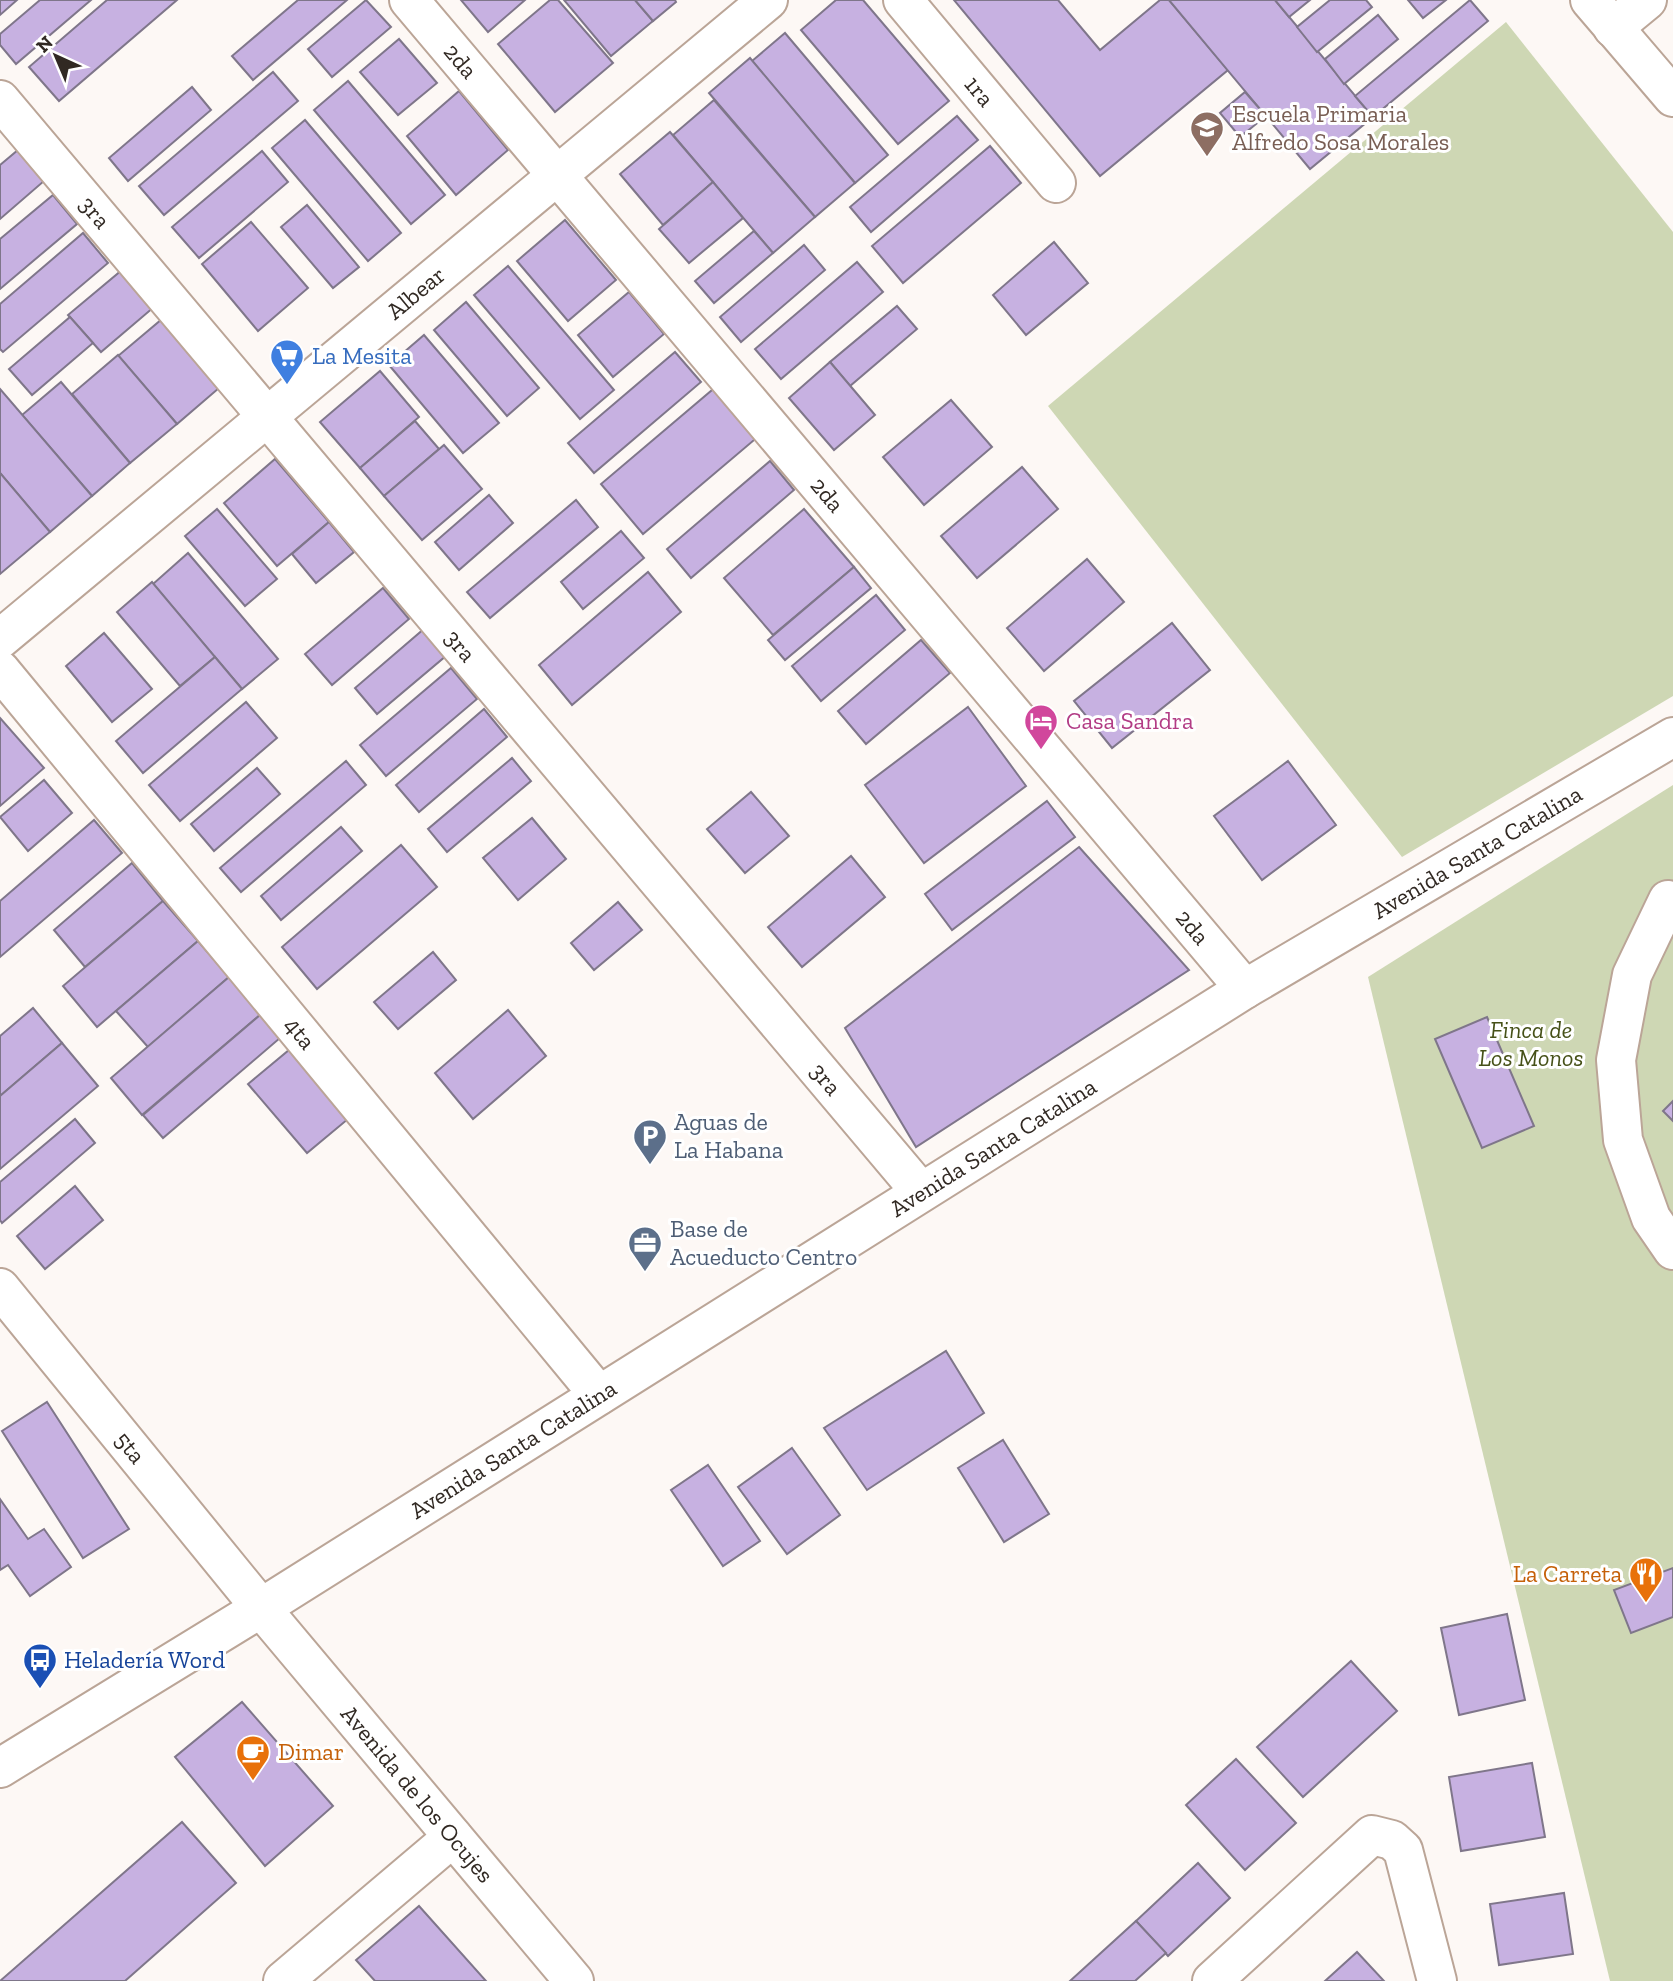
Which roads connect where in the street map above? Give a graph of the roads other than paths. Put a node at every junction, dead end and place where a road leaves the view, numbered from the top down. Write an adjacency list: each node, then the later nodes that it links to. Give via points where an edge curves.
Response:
1 (409, 0): 8 (street, 2da)
2 (768, 0): 8 (street, Albear)
3 (903, 0): 9 (street, 1ra)
4 (1647, 0): 5 (street)
5 (1602, 14): 6 (street)
6 (1673, 97)
7 (0, 100): 10 (street, 3ra)
8 (557, 175): 10 (street, Albear); 15 (street, 2da)
9 (1056, 183)
10 (267, 417): 11 (street, Albear); 16 (street, 3ra)
11 (0, 639)
12 (0, 670): 19 (street, 4ta)
13 (1673, 737): 15 (street, Avenida Santa Catalina)
14 (1668, 900): 17 (street, via 1632,975 1616,1060 1623,1140 1651,1218)
15 (1245, 989): 16 (street, Avenida Santa Catalina)
16 (921, 1192): 19 (street, Avenida Santa Catalina)
17 (1673, 1250)
18 (0, 1288): 20 (street, 5ta)
19 (599, 1395): 20 (street, Avenida Santa Catalina)
20 (261, 1608): 21 (street, Avenida Santa Catalina); 22 (street, Avenida de los Ocujes)
21 (0, 1768)
22 (453, 1836): 23 (street); 24 (street, Avenida de los Ocujes)
23 (282, 1981)
24 (574, 1981)
25 (1212, 1981): 26 (street, via 1372,1835 1392,1840 1403,1850)
26 (1437, 1981)

